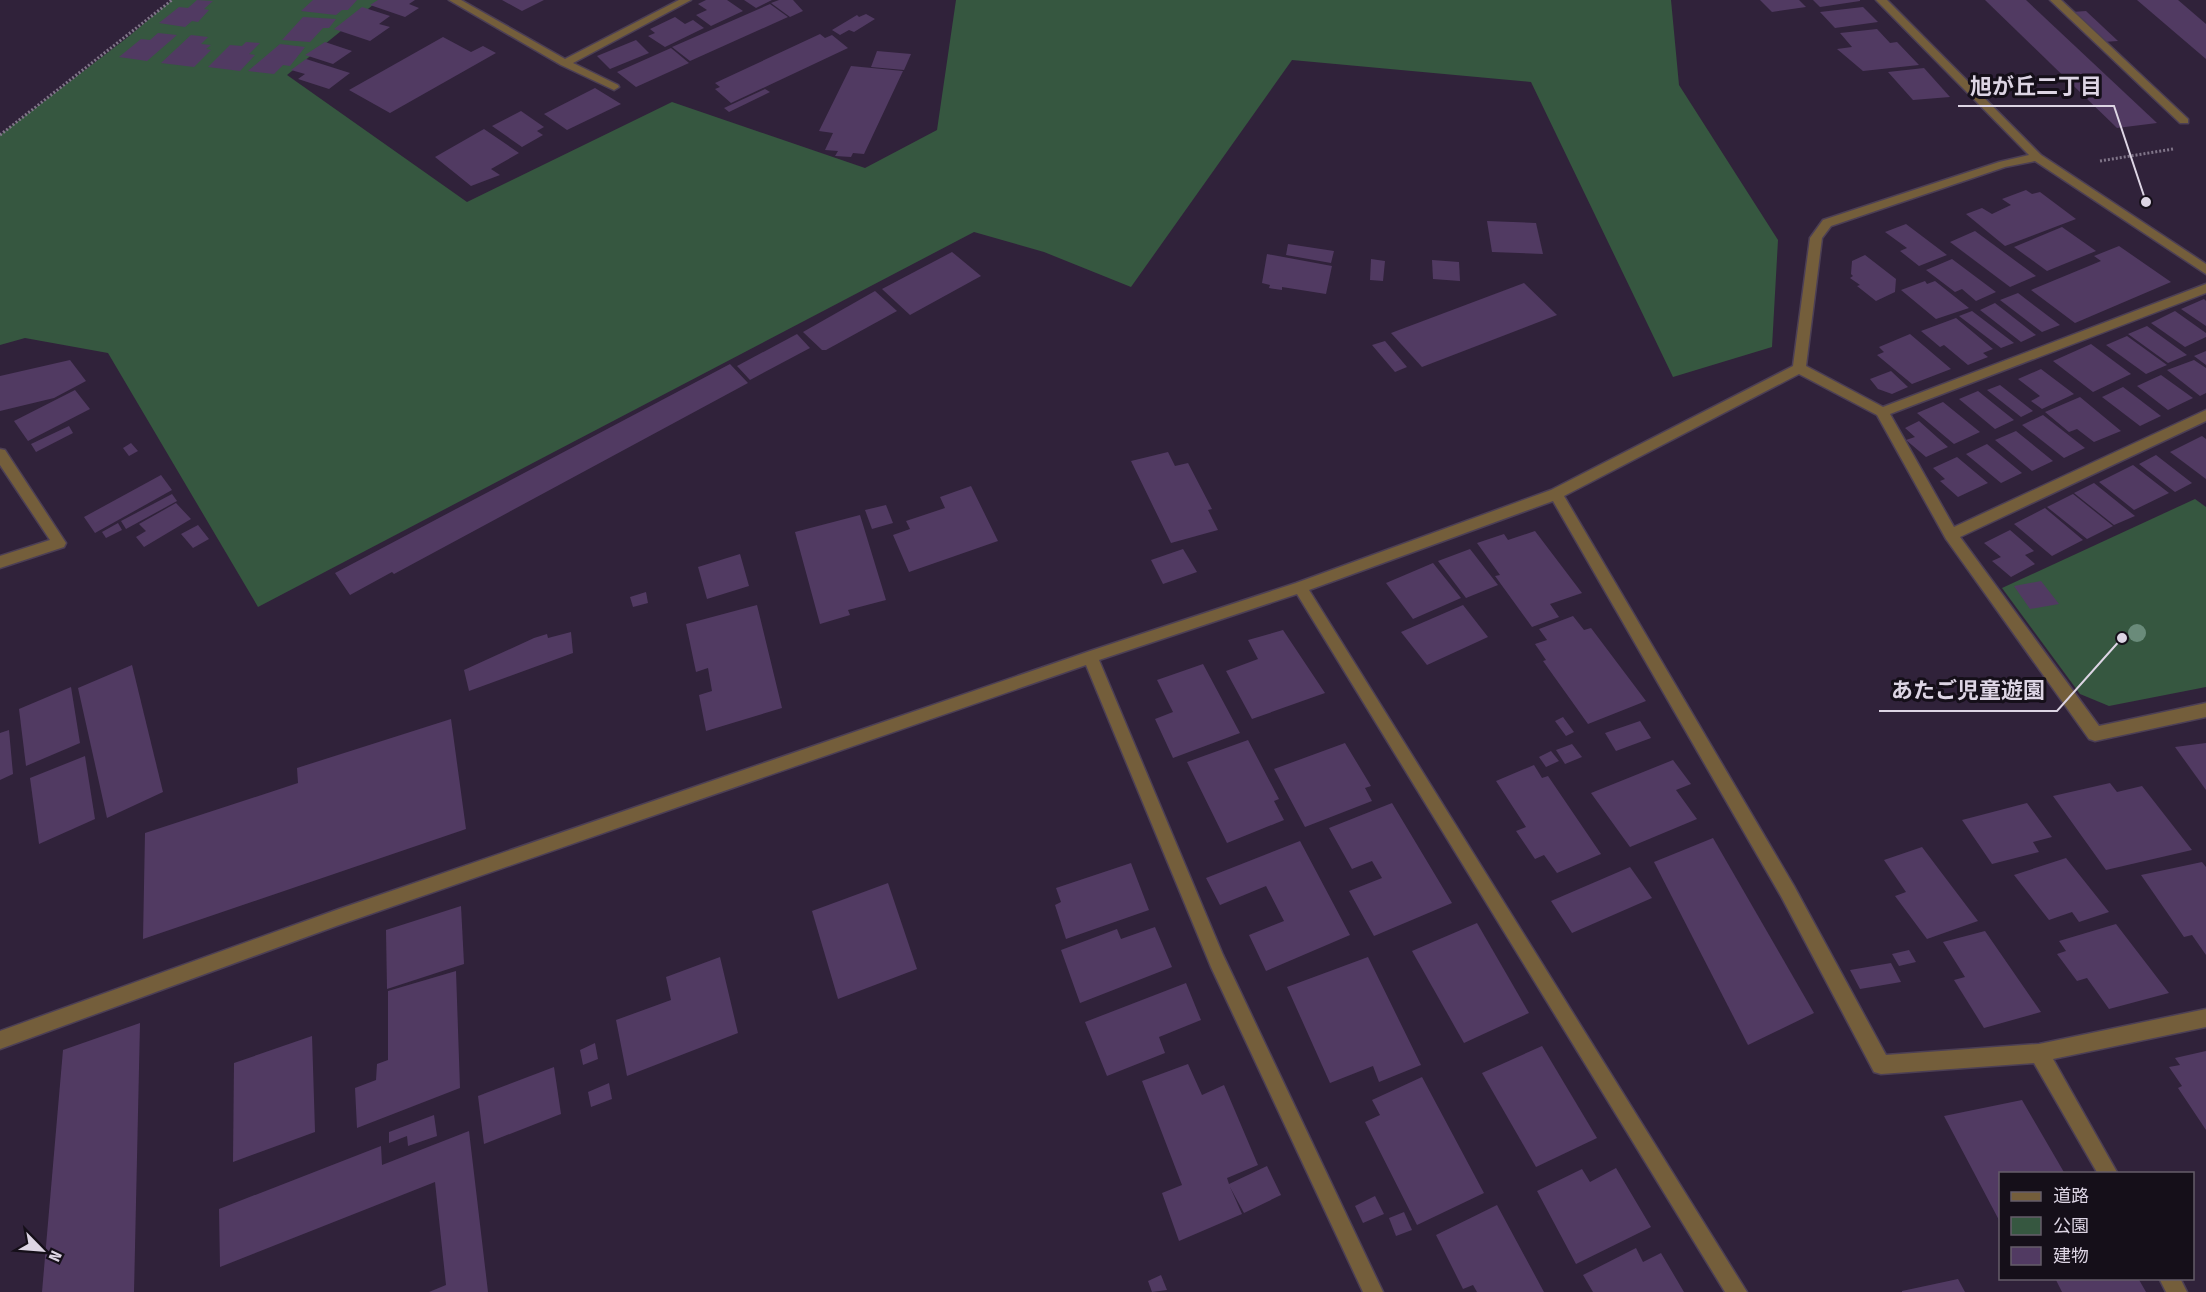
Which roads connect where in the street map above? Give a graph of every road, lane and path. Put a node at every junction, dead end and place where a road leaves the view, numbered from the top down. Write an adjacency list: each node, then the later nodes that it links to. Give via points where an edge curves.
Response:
1 (172, 0): 9 (path)
2 (686, 0): 6 (street)
3 (1881, 0): 11 (street)
4 (2055, 0): 8 (street)
5 (457, 1): 6 (street)
6 (565, 63): 7 (street)
7 (614, 87)
8 (2184, 122)
9 (0, 135)
10 (2182, 147): 12 (path)
11 (2037, 157): 12 (street); 15 (street, via 2003,164 1827,223 1816,238)
12 (2053, 169): 13 (street)
13 (2206, 270)
14 (2206, 288): 16 (street)
15 (1799, 368): 16 (street); 19 (street)
16 (1882, 412): 20 (street)
17 (2206, 415): 20 (street)
18 (0, 454): 21 (street, via 59,543)
19 (1556, 494): 22 (street); 27 (street, via 1788,892 1881,1065)
20 (1951, 535): 24 (street, via 2095,734)
21 (0, 562)
22 (1300, 587): 23 (street); 30 (street)
23 (1090, 657): 26 (street, via 339,917); 29 (street, via 1217,961)
24 (2206, 710)
25 (2206, 1018): 27 (street)
26 (0, 1040)
27 (2039, 1053): 28 (street)
28 (2108, 1172)
29 (1373, 1292)
30 (1737, 1292)

